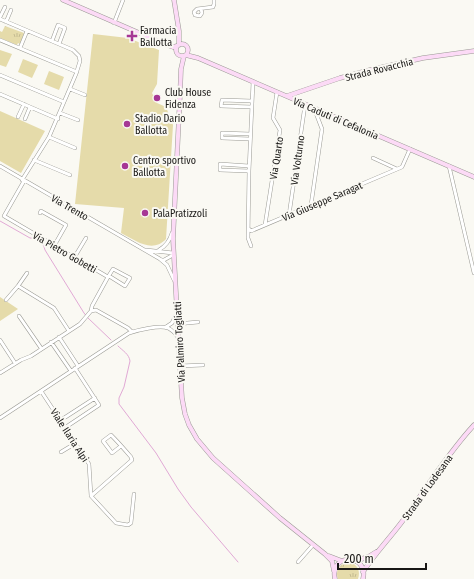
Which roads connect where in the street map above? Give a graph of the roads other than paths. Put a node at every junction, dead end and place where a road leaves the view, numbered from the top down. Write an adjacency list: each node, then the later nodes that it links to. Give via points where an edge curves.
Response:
1 (63, 0): 10 (street)
2 (123, 0): 10 (street)
3 (174, 0): 12 (street)
4 (214, 0): 6 (street, via 213,8)
5 (5, 7): 8 (street)
6 (201, 9)
7 (11, 10): 9 (street)
8 (0, 18): 9 (street)
9 (6, 22): 11 (street)
10 (114, 22): 16 (street)
11 (27, 31): 14 (street); 18 (street)
12 (179, 31): 17 (street); 20 (street)
13 (0, 40): 18 (street)
14 (52, 41): 15 (street); 15 (street, via 58,25 65,28)
15 (59, 44): 23 (street, Via Pietro Gobetti, via 73,50 79,56)
16 (167, 45): 17 (street); 21 (street)
17 (178, 45): 20 (street, via 183,44); 21 (street)
18 (20, 48): 23 (street)
19 (474, 51): 30 (street, Strada Rovacchia, via 423,58 370,70)
20 (186, 52): 21 (street); 22 (street, Via Palmiro Togliatti); 25 (street, Via Caduti di Cefalonia)
21 (177, 54): 22 (street, Via Palmiro Togliatti)
22 (181, 69): 62 (street, Via Palmiro Togliatti)
23 (77, 72): 26 (street, Via Pietro Gobetti)
24 (0, 75): 32 (street)
25 (253, 82): 27 (street, Via Caduti di Cefalonia); 31 (street)
26 (70, 88): 29 (street); 32 (street, Via Pietro Gobetti)
27 (277, 92): 30 (street, Via Caduti di Cefalonia); 61 (street, Via Quarto, via 273,118 280,130)
28 (0, 94): 33 (street)
29 (85, 94)
30 (287, 96): 34 (street, Via Caduti di Cefalonia)
31 (252, 101): 36 (street); 36 (street, via 222,100 221,106)
32 (64, 102): 38 (street, Via Pietro Gobetti)
33 (24, 104): 35 (street); 39 (street)
34 (305, 105): 37 (street, Via Caduti di Cefalonia); 60 (street, Via Volturno)
35 (30, 107): 40 (street); 41 (street)
36 (252, 107): 43 (street)
37 (314, 108): 47 (street, Via Caduti di Cefalonia); 58 (street, via 322,129)
38 (60, 113): 41 (street, Via Pietro Gobetti); 42 (street)
39 (18, 117)
40 (25, 119)
41 (58, 119): 44 (street, Via Pietro Gobetti)
42 (78, 120)
43 (250, 134): 45 (street); 45 (street, via 222,133 222,138)
44 (49, 137): 46 (street); 49 (street, Via Pietro Gobetti)
45 (250, 139): 51 (street)
46 (75, 148)
47 (410, 149): 52 (street, Via Caduti di Cefalonia); 53 (street, via 402,167)
48 (373, 158): 53 (street)
49 (34, 160): 55 (street); 57 (street, Via Pietro Gobetti)
50 (0, 166): 57 (street, Via Trento)
51 (249, 166): 54 (street); 54 (street, via 220,164 220,170)
52 (449, 166): 56 (street, Via Caduti di Cefalonia); 73 (street)
53 (397, 169): 58 (street, Via Giuseppe Saragat)
54 (249, 171): 63 (street)
55 (70, 175)
56 (474, 177)
57 (23, 180): 65 (street, Via Pietro Gobetti, via 4,216); 67 (street, Via Trento)
58 (311, 205): 60 (street, Via Giuseppe Saragat)
59 (40, 213): 65 (street, via 41,211 66,225)
60 (289, 215): 61 (street, Via Giuseppe Saragat)
61 (265, 225): 63 (street, Via Giuseppe Saragat, via 251,231)
62 (174, 227): 68 (street, via 169,240); 69 (street, Via Palmiro Togliatti)
63 (249, 229): 66 (street, via 248,238)
64 (86, 238): 70 (street)
65 (54, 246): 70 (street, Via Pietro Gobetti)
66 (251, 246)
67 (140, 248): 68 (street, Via Trento); 71 (street, Via Trento)
68 (156, 251): 69 (street, Via Trento)
69 (174, 254): 71 (street); 75 (street, Via Palmiro Togliatti)
70 (74, 258): 74 (street, Via Pietro Gobetti)
71 (160, 260): 75 (street, Via Trento, via 167,265)
72 (27, 272): 76 (street)
73 (474, 273)
74 (109, 277): 74 (street, via 113,269 130,278 125,286); 78 (street, Via Pietro Gobetti)
75 (176, 284): 79 (street, Via Palmiro Togliatti)
76 (18, 286): 77 (street); 85 (street, via 54,308)
77 (6, 300)
78 (91, 311): 85 (street, Via Pietro Gobetti, via 83,322); 86 (street, via 96,310)
79 (177, 314): 82 (street, Via Palmiro Togliatti); 83 (street, via 174,322)
80 (19, 316): 91 (street)
81 (198, 322): 82 (street)
82 (177, 325): 83 (street); 84 (street); 88 (street, Via Palmiro Togliatti)
83 (168, 326): 84 (street); 86 (street)
84 (171, 329): 88 (street)
85 (69, 331): 87 (street, Via Pietro Gobetti)
86 (132, 332): 97 (street)
87 (59, 337): 90 (street, Via Pietro Gobetti); 92 (street)
88 (178, 337): 96 (street, Via Palmiro Togliatti)
89 (0, 340): 94 (street)
90 (52, 342): 91 (street, Via Pietro Gobetti); 93 (street)
91 (41, 348): 94 (street, Via Pietro Gobetti)
92 (66, 349): 93 (street); 97 (street)
93 (60, 354): 98 (street)
94 (15, 363): 99 (street, Via Pietro Gobetti)
95 (203, 365): 96 (street)
96 (180, 366): 111 (street, Via Palmiro Togliatti, via 184,408 197,440 218,462)
97 (76, 367): 98 (street); 101 (street)
98 (70, 371): 100 (street)
99 (0, 373)
100 (41, 390): 102 (street); 103 (street, Viale Ilaria Alpi)
101 (95, 398): 103 (street); 105 (street, via 99,405)
102 (0, 418)
103 (61, 420): 105 (street, Viale Ilaria Alpi)
104 (474, 425): 112 (street, Strada di Lodesana)
105 (66, 427): 106 (street, Viale Ilaria Alpi)
106 (76, 443): 108 (street); 110 (street, Viale Ilaria Alpi, via 89,464)
107 (121, 446): 107 (street, via 111,435 103,441 112,453); 110 (street, via 131,457 131,461)
108 (61, 452)
109 (134, 494): 110 (street, via 132,521 128,525 116,523)
110 (92, 496)
111 (313, 545): 113 (street, Via Palmiro Togliatti); 116 (street)
112 (381, 548): 114 (street, via 368,557); 118 (street, Strada di Lodesana, via 371,560)
113 (325, 554): 115 (street); 117 (street, via 332,561)
114 (355, 560): 115 (street); 118 (street, via 362,566)
115 (342, 561): 117 (street)
116 (298, 562)
117 (334, 571): 119 (street)
118 (363, 577)
119 (335, 579)

